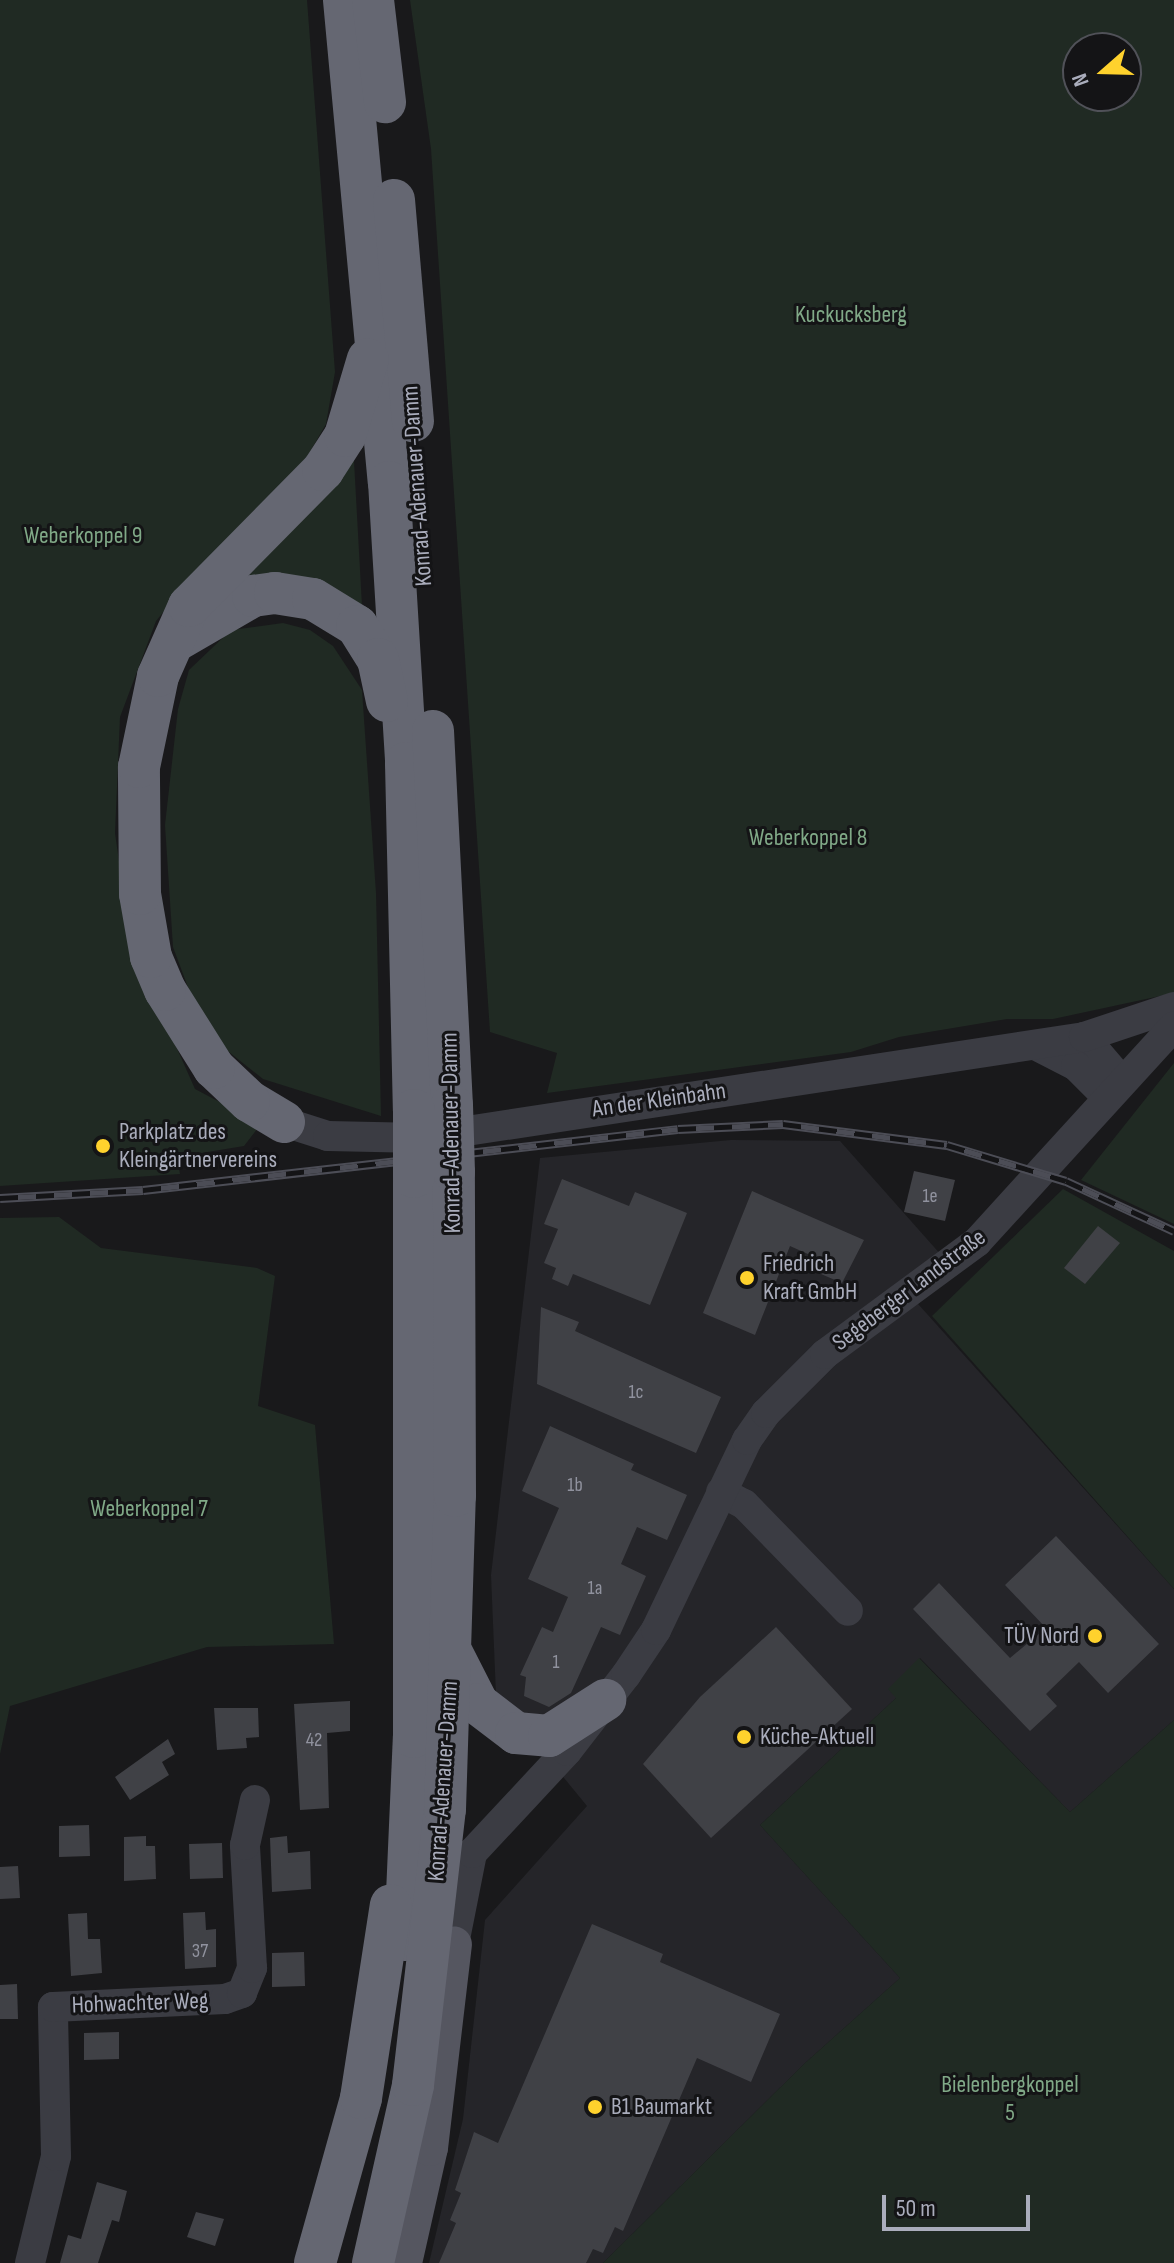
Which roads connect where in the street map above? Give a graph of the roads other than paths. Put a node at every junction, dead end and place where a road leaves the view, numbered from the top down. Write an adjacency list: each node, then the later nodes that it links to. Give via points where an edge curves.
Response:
1 (344, 0): 3 (highway, Konrad-Adenauer-Damm)
2 (373, 0): 11 (highway, Konrad-Adenauer-Damm, via 420,510)
3 (374, 310): 4 (highway, via 362,392 345,436 323,470 266,532 199,592); 5 (highway, Konrad-Adenauer-Damm)
4 (177, 640): 5 (highway, via 253,596 294,594 325,604 357,626 378,659); 12 (highway, via 158,676 139,767 136,846 144,923 165,990 196,1046 230,1086)
5 (406, 763): 11 (highway, Konrad-Adenauer-Damm)
6 (1174, 1007): 8 (street, An der Kleinbahn)
7 (1174, 1026): 10 (street, Segeberger Landstraße)
8 (1084, 1037): 9 (street, An der Kleinbahn); 10 (street)
9 (1035, 1045): 10 (street); 12 (street, An der Kleinbahn, via 421,1138 328,1136)
10 (1113, 1088): 14 (street, Segeberger Landstraße, via 977,1242 825,1354 788,1388 747,1440)
11 (433, 1107): 13 (highway, Konrad-Adenauer-Damm, bridge)
12 (284, 1122)
13 (434, 1175): 16 (highway, Konrad-Adenauer-Damm); 18 (highway, Konrad-Adenauer-Damm)
14 (721, 1492): 15 (street, via 744,1504); 17 (street, Segeberger Landstraße, via 656,1630)
15 (848, 1611)
16 (451, 1652): 17 (highway, via 478,1704 516,1733 549,1736); 20 (highway, Konrad-Adenauer-Damm)
17 (605, 1700): 21 (street, Segeberger Landstraße, via 567,1751 472,1853)
18 (414, 1737): 23 (highway, via 397,1801 391,1919 376,2019 361,2098); 24 (highway, Konrad-Adenauer-Damm, via 397,2035)
19 (255, 1800): 22 (street, Hohwachter Weg, via 245,1845 252,1968 242,1993 225,1999 53,2007 56,2156)
20 (445, 1809): 21 (highway); 25 (highway, Konrad-Adenauer-Damm, via 413,2085)
21 (454, 1944): 26 (main road, via 430,2148)
22 (30, 2263)
23 (315, 2263)
24 (346, 2263)
25 (373, 2263)
26 (404, 2263)

